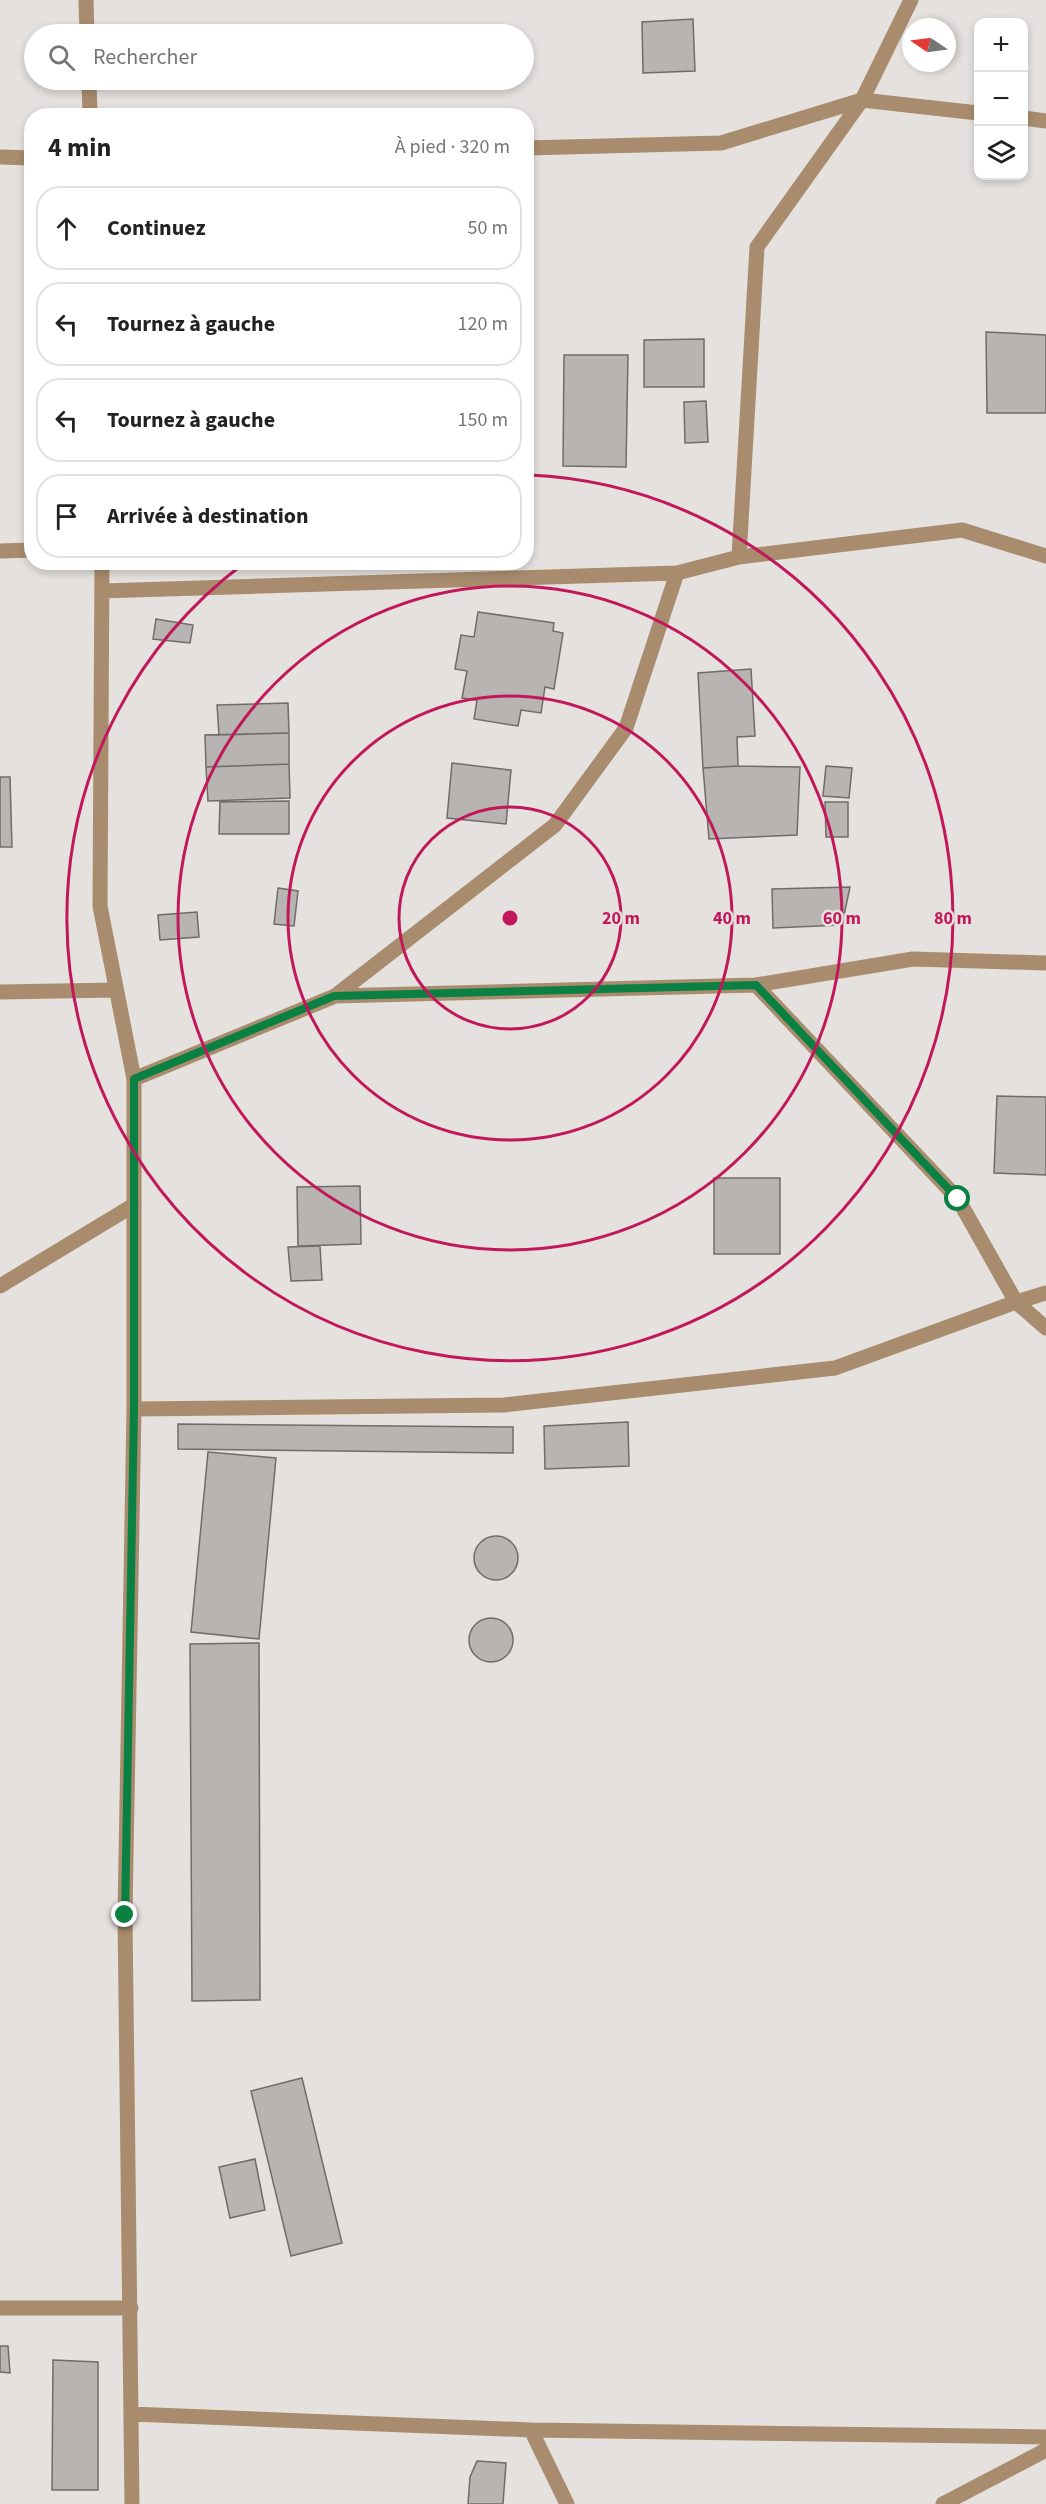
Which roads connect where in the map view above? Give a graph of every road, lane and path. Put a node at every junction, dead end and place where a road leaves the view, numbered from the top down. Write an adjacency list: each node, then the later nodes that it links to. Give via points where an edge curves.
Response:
1 (86, 0): 3 (street)
2 (911, 0): 5 (street)
3 (87, 24)
4 (89, 90): 6 (street)
5 (862, 100): 7 (street); 10 (street, via 721,143); 16 (street, via 757,247)
6 (90, 108)
7 (974, 113)
8 (1028, 119): 9 (street)
9 (1046, 121)
10 (534, 148)
11 (0, 157): 12 (street)
12 (24, 158)
13 (24, 550): 14 (street)
14 (0, 551)
15 (1046, 556): 16 (street, via 962,530)
16 (739, 557): 18 (street)
17 (102, 570): 19 (street)
18 (677, 573): 19 (street); 24 (street, via 626,728 555,825)
19 (102, 591): 22 (street, via 100,906)
20 (1046, 963): 21 (street, via 913,959)
21 (756, 985): 24 (street); 29 (street, via 958,1199)
22 (116, 990): 23 (street); 25 (street)
23 (0, 992)
24 (334, 996): 25 (street)
25 (134, 1079): 26 (street)
26 (134, 1205): 27 (street); 31 (street)
27 (0, 1286)
28 (1046, 1293): 29 (street)
29 (1016, 1302): 30 (street); 31 (street, via 835,1368 504,1405)
30 (1046, 1328)
31 (134, 1408): 32 (street, via 125,1915)
32 (131, 2307): 33 (street); 34 (street)
33 (0, 2308)
34 (131, 2414): 35 (street); 38 (street)
35 (531, 2430): 36 (street); 39 (street)
36 (1046, 2437)
37 (1046, 2450): 40 (street)
38 (132, 2504)
39 (567, 2504)
40 (943, 2504)

